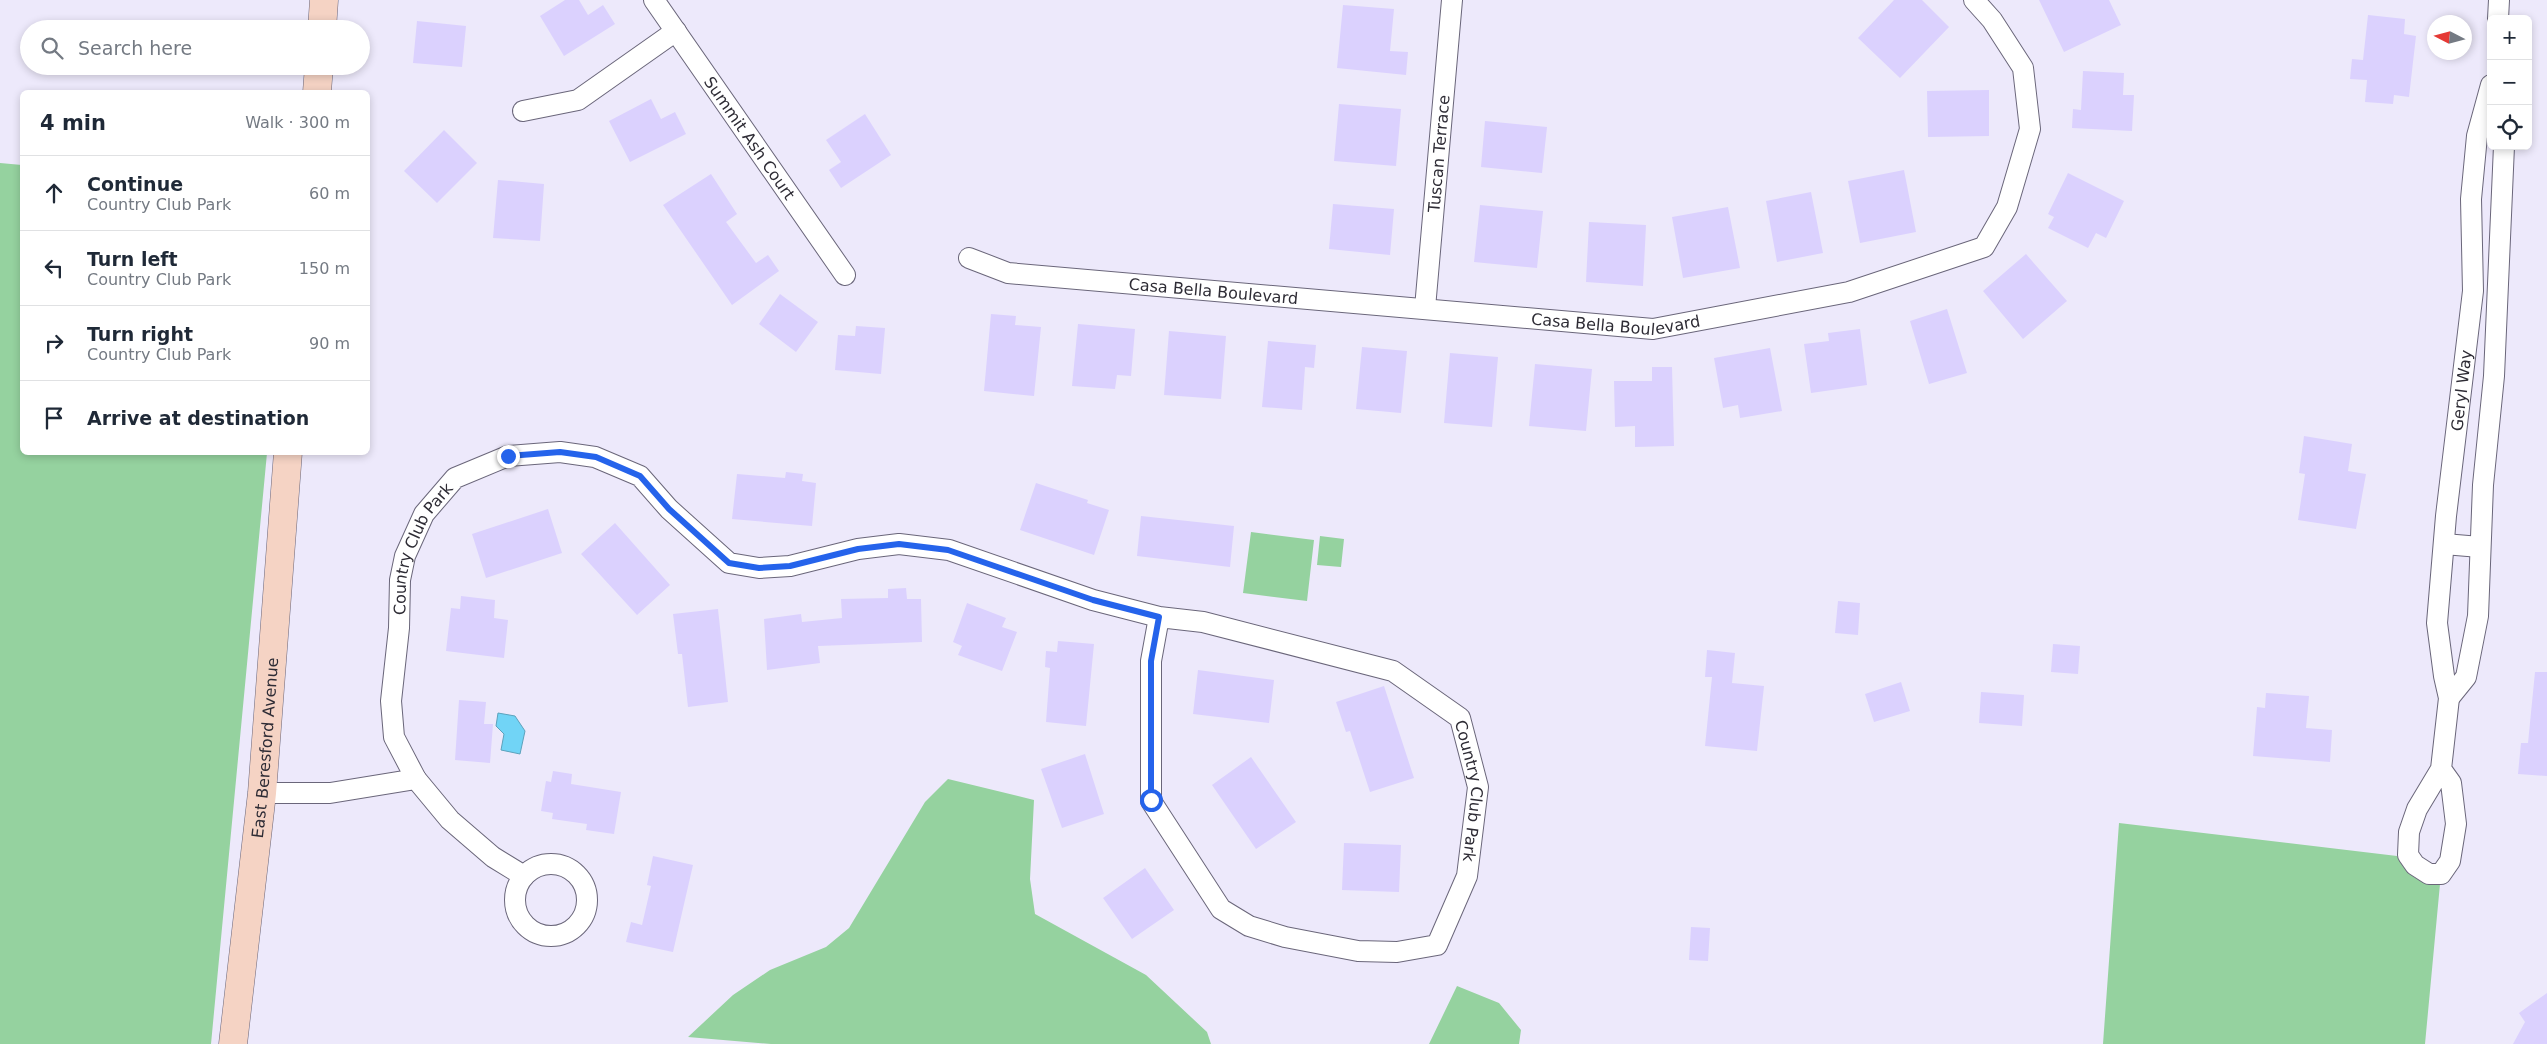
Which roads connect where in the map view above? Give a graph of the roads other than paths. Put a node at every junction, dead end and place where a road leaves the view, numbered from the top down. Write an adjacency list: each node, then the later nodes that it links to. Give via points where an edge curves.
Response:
1 (324, 0): 7 (street)
2 (654, 0): 8 (street, Summit Ash Court)
3 (1452, 0): 18 (street, Tuscan Terrace)
4 (1974, 0): 18 (street, Casa Bella Boulevard, via 1992,20 2023,68 2030,128 2008,207 1984,247 1849,292 1653,329)
5 (2499, 0): 6 (street)
6 (2498, 15)
7 (323, 20)
8 (676, 31): 12 (street, via 578,100); 15 (street, Summit Ash Court)
9 (318, 75): 10 (street)
10 (317, 90)
11 (2487, 100): 16 (street, Geryl Way, via 2476,145 2471,199)
12 (523, 112)
13 (2504, 150): 17 (street, Geryl Way)
14 (969, 258): 18 (street, Casa Bella Boulevard, via 1008,274)
15 (845, 274)
16 (2473, 280): 17 (street); 20 (street, Geryl Way)
17 (2496, 283): 21 (street, Geryl Way, via 2494,376 2482,485)
18 (1425, 308)
19 (288, 455): 26 (street, East Beresford Avenue)
20 (2444, 544): 21 (street); 23 (street, Geryl Way, via 2437,623)
21 (2480, 547): 23 (street, Geryl Way, via 2478,616 2466,677)
22 (1159, 617): 22 (street, Country Club Park, via 1204,622 1393,671 1460,718 1478,787 1466,876 1437,945 1397,952 1358,951 1285,937 1249,926 1221,908 1151,800 1151,661); 25 (street, Country Club Park, via 1093,600 948,550 899,544 858,549 790,566 759,568 729,563 669,509 640,476 596,457 560,452 508,456 455,478 424,514 405,556 400,580 399,628 391,701 394,737)
23 (2449, 698): 24 (street, Geryl Way)
24 (2441, 769)
25 (416, 779): 26 (street, via 330,794); 27 (street, Country Club Park, via 450,820 493,857)
26 (262, 793): 28 (street, East Beresford Avenue)
27 (524, 876)
28 (233, 1044)

